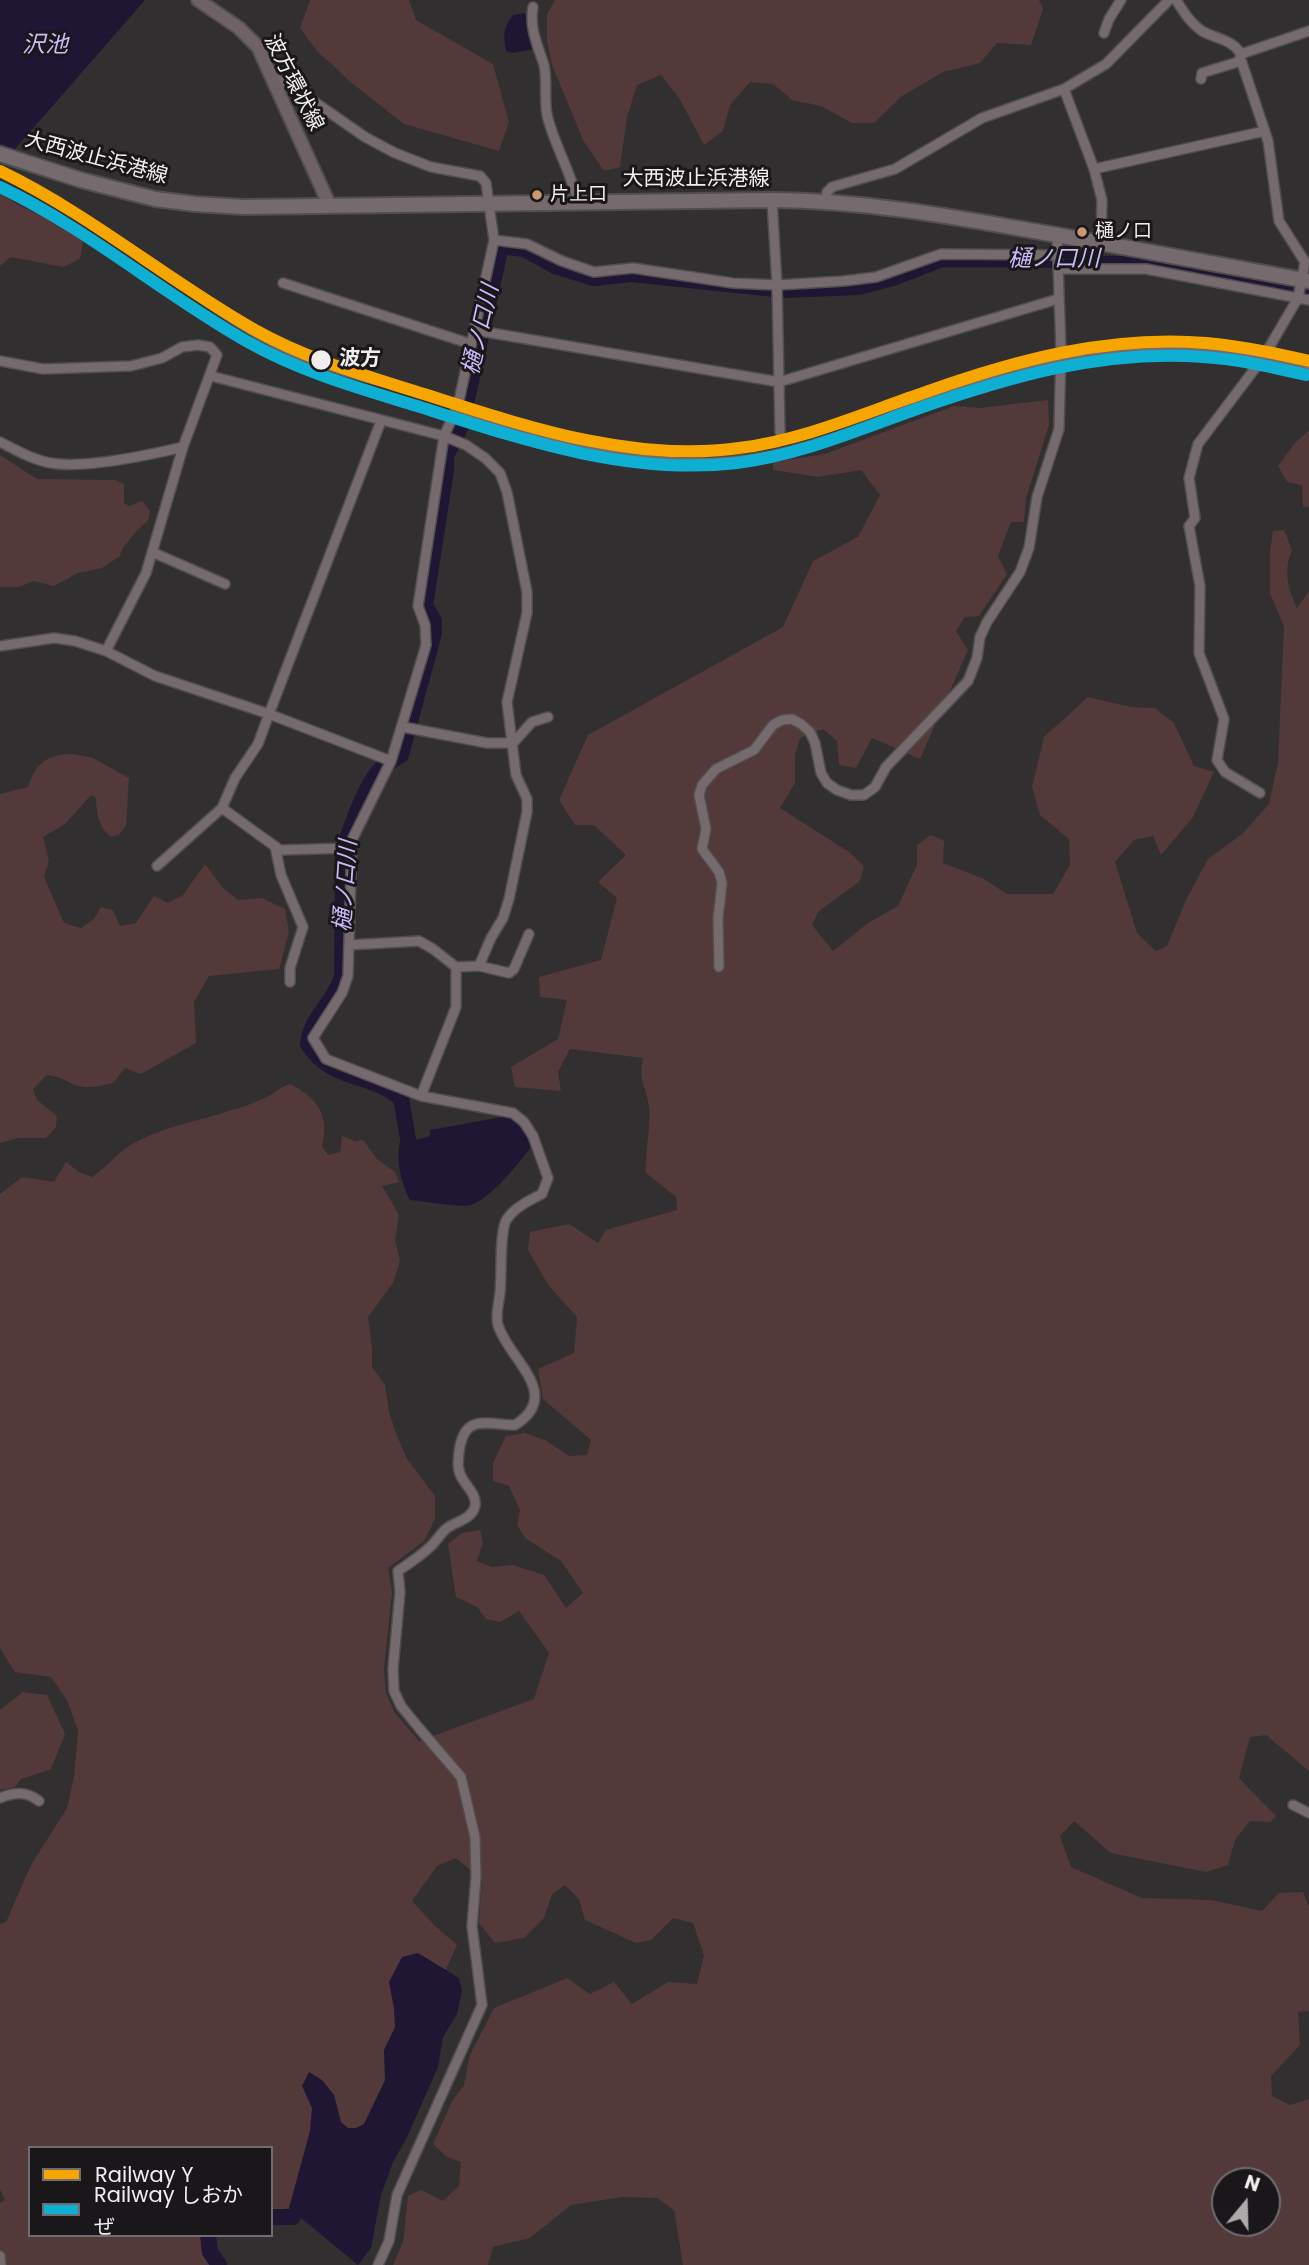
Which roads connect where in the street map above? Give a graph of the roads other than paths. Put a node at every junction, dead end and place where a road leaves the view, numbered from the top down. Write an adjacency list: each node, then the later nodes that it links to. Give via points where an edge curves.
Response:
1 (198, 0): 9 (main road, 波方環状線, via 258,47)
2 (1121, 0): 7 (street)
3 (1168, 0): 11 (street, via 1106,64)
4 (1176, 0): 8 (street, via 1188,19 1236,45)
5 (533, 7): 17 (street, via 548,118)
6 (1309, 31): 8 (street)
7 (1104, 33)
8 (1241, 57): 10 (street, via 1202,73); 12 (street)
9 (274, 78): 18 (main road, 波方環状線); 19 (street, via 395,153 430,167 480,176 486,183)
10 (1202, 79)
11 (1064, 89): 14 (street); 16 (street, via 982,118 895,169 832,187)
12 (1265, 131): 14 (street); 25 (street, via 1279,222 1305,262)
13 (0, 154): 18 (main road, 大西波止浜港線, via 155,199 243,207)
14 (1094, 169): 22 (street, via 1102,200)
15 (772, 200): 16 (main road, 大西波止浜港線); 17 (main road, 大西波止浜港線); 27 (street)
16 (826, 201): 20 (main road, 大西波止浜港線, via 919,210)
17 (578, 202): 19 (main road, 大西波止浜港線)
18 (329, 204): 19 (main road, 大西波止浜港線)
19 (488, 204): 21 (street)
20 (1057, 235): 22 (main road, 大西波止浜港線); 23 (street)
21 (494, 240): 27 (street, via 527,244 594,272 633,268); 31 (street)
22 (1101, 243): 25 (main road, 大西波止浜港線)
23 (1057, 255): 24 (street); 27 (street, via 941,254 876,277)
24 (1058, 269): 28 (street, via 1146,269); 29 (street)
25 (1306, 281): 28 (street)
26 (283, 283): 32 (street)
27 (777, 285): 38 (street)
28 (1298, 298): 30 (street); 33 (street)
29 (1058, 299): 35 (street); 38 (street)
30 (1309, 300)
31 (474, 330): 32 (street); 38 (street)
32 (471, 344): 39 (street)
33 (1263, 358): 35 (street, via 1178,349 1119,351); 36 (street); 54 (street, via 1198,444 1189,478 1195,518 1189,526 1200,586 1199,653 1224,719 1217,760 1225,772)
34 (0, 361): 37 (street, via 43,369 131,366 198,345 211,347 217,355)
35 (1060, 363): 39 (street, via 1007,373 815,445 750,459 672,463 636,459); 63 (street, via 1059,429 1037,497 1029,548 1020,572 980,637 968,681 864,795 851,795 827,783 810,732 792,719 773,724 754,750 716,769 702,785 699,795 706,829 702,849 722,883)
36 (1309, 369)
37 (211, 376): 40 (street); 44 (street)
38 (779, 382): 41 (street)
39 (456, 414): 42 (street)
40 (381, 421): 42 (street); 49 (street)
41 (780, 432)
42 (444, 436): 51 (street, via 418,606 426,645); 52 (street, via 485,458 500,473 507,492 527,592 527,613 507,702)
43 (0, 442): 44 (street, via 54,464 142,457)
44 (183, 447): 45 (street)
45 (152, 552): 46 (street); 48 (street)
46 (225, 584)
47 (0, 646): 48 (street, via 54,638)
48 (106, 651): 49 (street, via 155,676)
49 (270, 714): 53 (street); 55 (street)
50 (548, 717): 52 (street, via 532,722)
51 (403, 727): 52 (street, via 487,743); 53 (street)
52 (513, 743): 61 (street, via 516,775 527,799 527,811 509,899)
53 (391, 761): 57 (street)
54 (1260, 793)
55 (222, 808): 56 (street); 58 (street)
56 (275, 846): 57 (street, via 280,850); 64 (street, via 303,927)
57 (352, 848): 60 (street)
58 (157, 866)
59 (529, 934): 61 (street, via 509,973)
60 (349, 945): 62 (street, via 419,941); 65 (street, via 348,976 313,1038 317,1047 326,1059)
61 (479, 966): 62 (street)
62 (456, 967): 65 (street, via 456,1007)
63 (719, 967)
64 (290, 982)
65 (421, 1096): 72 (street, via 513,1113 533,1136 548,1178 542,1194 505,1220 497,1315 500,1331 531,1380 535,1402 515,1425 468,1426 457,1465 473,1494 473,1511 398,1571 394,1691 401,1706 461,1777 475,1838 472,1926 482,2005 397,2195 389,2241)
66 (0, 1798): 67 (street, via 18,1792)
67 (39, 1801)
68 (1293, 1805): 69 (street)
69 (1309, 1813)
70 (0, 2256): 71 (street)
71 (1, 2265)
72 (378, 2265)

